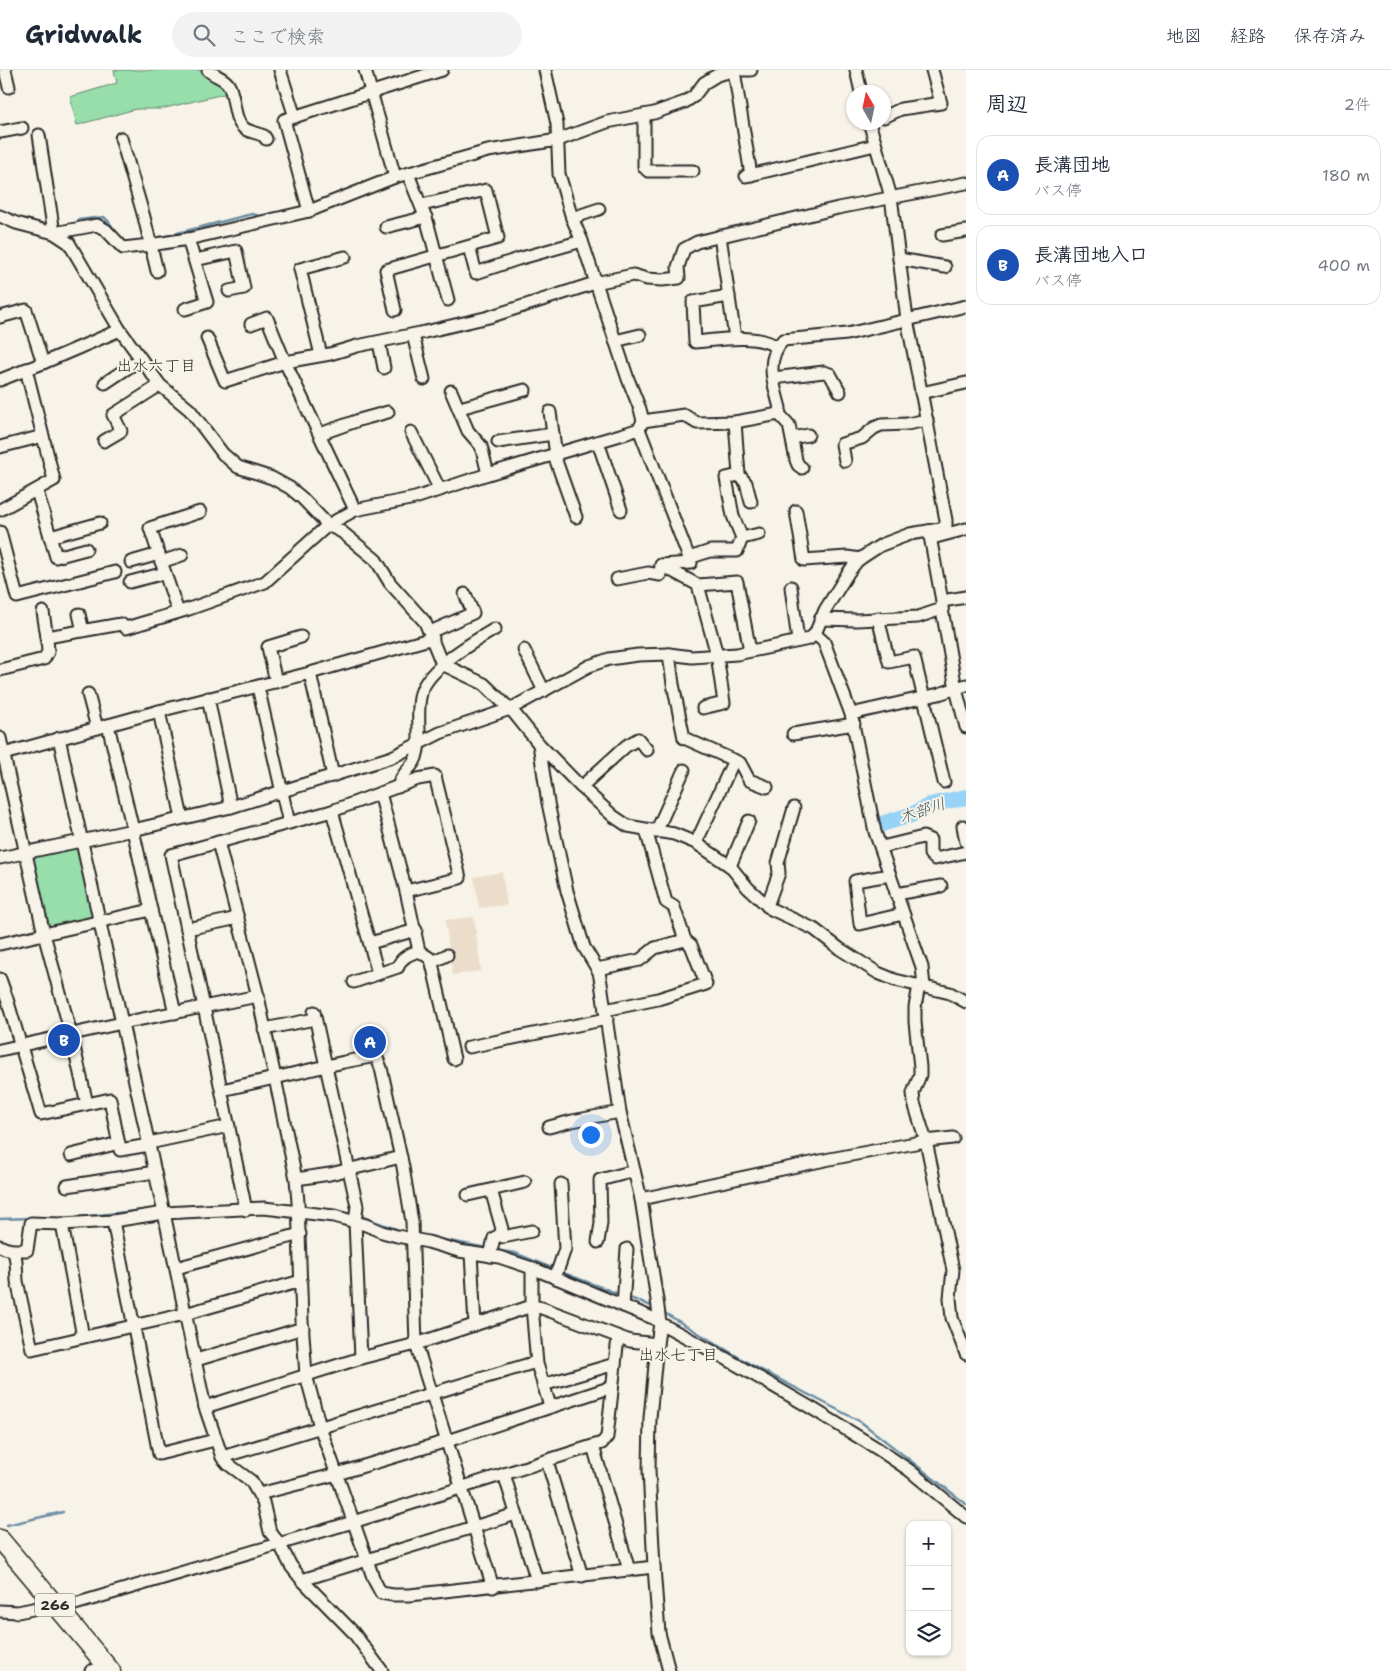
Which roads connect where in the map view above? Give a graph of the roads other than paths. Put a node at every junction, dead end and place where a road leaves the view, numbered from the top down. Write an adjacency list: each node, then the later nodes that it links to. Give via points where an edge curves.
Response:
1 (5, 70): 13 (street)
2 (208, 70): 23 (street, via 227,83 241,126)
3 (280, 70): 17 (street)
4 (365, 70): 14 (street)
5 (442, 70): 11 (street)
6 (545, 70): 24 (street)
7 (738, 70): 8 (street); 16 (street, via 717,75 685,102); 25 (street, via 748,175)
8 (751, 70)
9 (856, 70): 12 (street)
10 (932, 70): 15 (street, via 941,103 901,109)
11 (418, 74): 14 (street)
12 (859, 85)
13 (9, 87)
14 (372, 92): 17 (street); 28 (street)
15 (891, 114)
16 (644, 115): 24 (street, via 607,122); 26 (street, via 644,167 648,171)
17 (295, 117): 32 (street, via 284,120)
18 (22, 128): 20 (street)
19 (871, 130): 25 (street)
20 (0, 132)
21 (39, 135): 38 (street)
22 (121, 138): 43 (street)
23 (266, 139)
24 (558, 140): 27 (street, via 488,151); 35 (street, via 559,174)
25 (875, 145): 30 (street)
26 (693, 171)
27 (408, 174): 28 (street); 33 (street)
28 (395, 177): 32 (street)
29 (966, 183): 30 (street)
30 (891, 196): 40 (street); 47 (street)
31 (599, 209): 35 (street)
32 (309, 211): 41 (street)
33 (424, 211): 36 (street); 44 (street, via 486,190 498,238); 46 (street)
34 (0, 216): 38 (street)
35 (572, 218): 42 (street)
36 (386, 227)
37 (966, 231): 39 (street)
38 (54, 234): 43 (street, via 97,224 123,248); 61 (street, via 69,243)
39 (942, 235)
40 (720, 236): 51 (street, via 684,249 678,268 680,278 662,280 633,275); 53 (street)
41 (188, 239): 43 (street); 48 (street)
42 (582, 240): 44 (street, via 476,273); 51 (street)
43 (150, 245): 50 (street)
44 (469, 247): 46 (street)
45 (345, 257): 69 (street, via 300,269)
46 (437, 257): 54 (street); 57 (street, via 386,270)
47 (899, 259): 49 (street); 59 (street)
48 (195, 260): 52 (street, via 236,250 244,288); 56 (street, via 207,302)
49 (945, 266)
50 (157, 271)
51 (595, 283): 62 (street, via 489,316); 66 (street)
52 (229, 291)
53 (729, 296): 65 (street); 65 (street, via 693,302 695,342)
54 (448, 300)
55 (966, 306): 59 (street)
56 (185, 309)
57 (395, 310)
58 (0, 317): 72 (street, via 26,310)
59 (908, 320): 68 (street, via 847,334 783,340); 84 (street)
60 (251, 324): 71 (street, via 267,318)
61 (120, 330): 70 (street); 72 (street)
62 (413, 335): 67 (street); 76 (street)
63 (640, 335): 66 (street)
64 (207, 338): 71 (street, via 225,381)
65 (735, 338): 68 (street, via 770,342)
66 (615, 341): 91 (street, via 640,409)
67 (379, 342): 69 (street); 73 (street)
68 (777, 347): 75 (street, via 771,369)
69 (321, 355): 71 (street)
70 (142, 359): 78 (street); 80 (street)
71 (285, 362): 93 (street)
72 (43, 363): 74 (street)
73 (384, 368)
74 (26, 369): 77 (street); 96 (street)
75 (773, 378): 83 (street, via 824,372 830,374); 88 (street)
76 (424, 379)
77 (0, 380)
78 (105, 382)
79 (966, 383): 84 (street)
80 (160, 385): 98 (street, via 113,415 121,432); 117 (street, via 190,410 223,454 238,467 272,478 290,488)
81 (526, 390): 85 (street)
82 (451, 391): 85 (street)
83 (840, 392)
84 (921, 393): 89 (street)
85 (460, 408): 105 (street, via 468,431 481,446)
86 (388, 412): 93 (street)
87 (550, 412): 94 (street)
88 (779, 414): 90 (street); 97 (street, via 785,419)
89 (926, 420): 103 (street, via 881,425 862,438 842,444); 119 (street)
90 (735, 422): 91 (street, via 697,422 684,415); 106 (street)
91 (641, 425): 100 (street); 127 (street)
92 (411, 432): 107 (street)
93 (320, 434): 111 (street)
94 (553, 434): 99 (street); 102 (street)
95 (808, 435): 97 (street)
96 (43, 436): 101 (street); 108 (street, via 54,480)
97 (792, 438): 104 (street, via 796,460)
98 (104, 441)
99 (498, 442)
100 (598, 442): 102 (street); 112 (street)
101 (0, 447)
102 (555, 455): 105 (street); 115 (street)
103 (846, 461)
104 (802, 468)
105 (488, 474): 107 (street)
106 (739, 475): 109 (street, via 746,483); 124 (street, via 726,478 733,516)
107 (440, 490): 111 (street)
108 (37, 491): 110 (street); 123 (street)
109 (751, 502)
110 (0, 510)
111 (355, 510): 117 (street)
112 (621, 510)
113 (796, 511): 128 (street, via 804,560)
114 (200, 512): 130 (street, via 150,528)
115 (576, 517)
116 (100, 523): 123 (street)
117 (328, 524): 142 (street, via 265,582); 149 (street, via 376,560 390,583 425,622)
118 (966, 529): 119 (street)
119 (947, 530): 122 (street)
120 (0, 532): 133 (street)
121 (759, 534): 124 (street)
122 (930, 535): 128 (street, via 910,534 881,545); 140 (street)
123 (50, 537): 125 (street, via 56,557)
124 (742, 538): 127 (street, via 737,551 710,551)
125 (86, 548)
126 (182, 555): 130 (street)
127 (690, 558): 131 (street, via 691,564)
128 (860, 558): 145 (street)
129 (131, 562): 130 (street)
130 (162, 563): 135 (street); 142 (street)
131 (661, 565): 134 (street, via 660,575 648,573); 136 (street)
132 (115, 572): 133 (street, via 18,597)
133 (6, 575)
134 (617, 579)
135 (130, 582)
136 (698, 585): 154 (street, via 737,582); 156 (street)
137 (791, 587): 152 (street)
138 (465, 594): 149 (street, via 473,613)
139 (966, 596): 140 (street)
140 (942, 605): 144 (street, via 918,617); 162 (street)
141 (43, 612): 150 (street)
142 (178, 612): 147 (street, via 126,628 121,624)
143 (79, 614): 147 (street)
144 (878, 618): 145 (street); 166 (street, via 889,662 914,657)
145 (820, 619): 148 (street)
146 (495, 629): 157 (street)
147 (83, 631): 150 (street)
148 (815, 634): 152 (street, via 809,639); 170 (street, via 824,642)
149 (431, 635): 157 (street); 159 (street)
150 (47, 637): 158 (street, via 48,652 44,659)
151 (301, 637): 160 (street, via 268,647)
152 (798, 640): 154 (street)
153 (524, 650): 163 (street)
154 (750, 651): 156 (street)
155 (669, 654): 156 (street, via 692,657); 163 (street, via 609,659 589,666); 180 (street, via 684,738)
156 (717, 655): 168 (street, via 724,702)
157 (442, 664): 167 (street, via 484,684); 176 (street, via 421,693)
158 (0, 670)
159 (310, 673): 160 (street); 182 (street)
160 (276, 682): 161 (street)
161 (258, 686): 165 (street); 187 (street)
162 (961, 687): 166 (street); 172 (street)
163 (544, 691): 167 (street)
164 (88, 694): 171 (street)
165 (208, 698): 169 (street); 189 (street)
166 (924, 698): 170 (street); 183 (street)
167 (510, 708): 176 (street, via 440,732); 177 (street)
168 (703, 708)
169 (159, 711): 171 (street); 192 (street)
170 (852, 719): 173 (street); 202 (street, via 875,832)
171 (103, 727): 175 (street); 196 (street)
172 (966, 727)
173 (793, 734)
174 (0, 738): 179 (street)
175 (58, 738): 179 (street); 198 (street)
176 (418, 744): 182 (street, via 392,757); 184 (street, via 416,760 400,778)
177 (538, 744): 185 (street); 225 (street, via 567,891 584,948)
178 (647, 750): 185 (street, via 638,739)
179 (2, 754): 204 (street)
180 (734, 760): 186 (street, via 740,762 749,780); 201 (street)
181 (684, 770): 197 (street)
182 (333, 776): 187 (street)
183 (944, 782)
184 (398, 787): 188 (street); 209 (street, via 435,776 460,878)
185 (581, 787): 197 (street, via 628,826)
186 (767, 787)
187 (282, 791): 189 (street); 194 (street)
188 (380, 793): 191 (street); 209 (street)
189 (231, 807): 192 (street)
190 (794, 808): 211 (street, via 778,863 779,873)
191 (332, 811): 194 (street); 220 (street)
192 (182, 818): 196 (street)
193 (750, 820): 206 (street)
194 (289, 823): 199 (street)
195 (962, 826): 200 (street)
196 (133, 830): 198 (street); 212 (street)
197 (651, 831): 201 (street, via 674,834); 219 (street, via 666,902 674,907)
198 (82, 841): 204 (street); 215 (street)
199 (218, 842): 214 (street); 216 (street, via 171,854)
200 (966, 842)
201 (696, 843): 206 (street)
202 (882, 847): 203 (street, via 923,837 930,840 930,854 935,859); 207 (street)
203 (966, 852)
204 (26, 853): 205 (street); 218 (street)
205 (0, 858)
206 (730, 866): 211 (street)
207 (890, 875): 210 (street); 213 (street, via 855,881 860,924)
208 (941, 886): 210 (street)
209 (406, 892): 217 (street)
210 (896, 894): 213 (street)
211 (767, 906): 229 (street, via 814,928 878,973)
212 (151, 910): 215 (street); 233 (street)
213 (903, 914): 229 (street, via 922,967)
214 (238, 918): 216 (street); 230 (street)
215 (99, 921): 218 (street); 235 (street)
216 (187, 929): 232 (street)
217 (416, 930): 220 (street); 222 (street)
218 (44, 934): 221 (street); 237 (street)
219 (685, 940): 225 (street, via 655,948 640,960); 234 (street, via 691,944 706,984)
220 (370, 942): 226 (street)
221 (0, 944)
222 (419, 951): 224 (street); 226 (street, via 400,961 398,967)
223 (447, 955): 224 (street)
224 (432, 962): 241 (street)
225 (597, 969): 234 (street)
226 (378, 974): 228 (street)
227 (0, 979): 238 (street)
228 (354, 982)
229 (921, 986): 231 (street, via 950,993); 250 (street, via 914,1022 920,1075 913,1098)
230 (258, 996): 232 (street); 236 (street)
231 (966, 1002)
232 (204, 1007): 233 (street); 244 (street)
233 (175, 1012): 235 (street)
234 (606, 1014): 239 (street); 246 (street)
235 (122, 1023): 237 (street); 252 (street)
236 (264, 1029): 242 (street, via 314,1015); 243 (street)
237 (71, 1034): 238 (street); 245 (street)
238 (21, 1045): 240 (street); 245 (street, via 41,1114)
239 (469, 1047)
240 (0, 1050)
241 (454, 1059)
242 (325, 1066): 243 (street); 254 (street, via 376,1056); 255 (street)
243 (274, 1079): 244 (street); 258 (street)
244 (222, 1090): 247 (street)
245 (88, 1104): 251 (street, via 110,1098)
246 (620, 1112): 248 (street); 256 (street)
247 (229, 1126): 252 (street); 265 (street)
248 (549, 1127)
249 (952, 1138): 250 (street)
250 (926, 1141): 264 (street); 296 (street, via 953,1270 952,1318)
251 (119, 1143): 252 (street, via 120,1150); 253 (street)
252 (149, 1144): 257 (street)
253 (71, 1155)
254 (401, 1157): 255 (street); 274 (street)
255 (348, 1170): 258 (street); 269 (street, via 356,1209)
256 (634, 1171): 264 (street); 275 (street, via 600,1180)
257 (155, 1172): 261 (street); 267 (street)
258 (296, 1179): 266 (street)
259 (525, 1182): 262 (street)
260 (561, 1184): 283 (street, via 565,1249)
261 (67, 1186)
262 (491, 1190): 263 (street); 273 (street, via 502,1229)
263 (468, 1195)
264 (640, 1199): 288 (street)
265 (245, 1207): 266 (street); 267 (street)
266 (299, 1209): 269 (street); 272 (street)
267 (164, 1213): 268 (street); 281 (street)
268 (113, 1221): 270 (street); 290 (street)
269 (355, 1222): 274 (street); 297 (street)
270 (62, 1224): 278 (street, via 31,1223 27,1250); 293 (street)
271 (532, 1231): 273 (street)
272 (300, 1234): 281 (street); 284 (street)
273 (500, 1235): 280 (street, via 494,1238)
274 (412, 1239): 279 (street); 294 (street)
275 (598, 1242)
276 (0, 1246): 278 (street)
277 (627, 1249): 286 (street)
278 (14, 1251): 293 (street, via 32,1349)
279 (471, 1253): 280 (street); 289 (street)
280 (490, 1256): 282 (street)
281 (176, 1268): 287 (street)
282 (532, 1268): 283 (street); 285 (street)
283 (556, 1278): 286 (street)
284 (301, 1281): 287 (street); 291 (street)
285 (532, 1306): 289 (street); 292 (street); 299 (street)
286 (623, 1306): 288 (street)
287 (186, 1314): 290 (street); 298 (street)
288 (660, 1323): 295 (street); 318 (street, via 870,1444 909,1470)
289 (475, 1325): 294 (street)
290 (133, 1326): 293 (street); 308 (street, via 159,1454)
291 (303, 1328): 298 (street); 301 (street)
292 (618, 1337): 295 (street); 300 (street)
293 (83, 1338)
294 (416, 1344): 297 (street); 304 (street)
295 (657, 1344): 324 (street, via 649,1470)
296 (966, 1354)
297 (361, 1358): 301 (street)
298 (196, 1360): 306 (street)
299 (536, 1362): 302 (street); 304 (street)
300 (615, 1364): 302 (street); 303 (street)
301 (306, 1375): 306 (street); 307 (street)
302 (543, 1385): 305 (street)
303 (612, 1388): 305 (street); 310 (street, via 607,1437)
304 (431, 1393): 307 (street); 309 (street)
305 (550, 1406): 309 (street)
306 (205, 1407): 308 (street)
307 (320, 1427): 311 (street); 313 (street)
308 (215, 1440): 311 (street)
309 (446, 1441): 313 (street); 315 (street)
310 (593, 1446): 312 (street); 325 (street)
311 (222, 1457): 316 (street, via 251,1481)
312 (547, 1461): 314 (street); 326 (street)
313 (337, 1474): 316 (street); 319 (street)
314 (504, 1474): 315 (street); 317 (street)
315 (462, 1488): 319 (street); 320 (street)
316 (260, 1494): 322 (street, via 270,1532)
317 (516, 1514): 320 (street); 328 (street)
318 (966, 1517)
319 (353, 1522): 322 (street); 323 (street)
320 (474, 1526): 323 (street); 329 (street)
321 (0, 1539): 330 (highway, 266)
322 (279, 1543): 327 (street); 330 (street)
323 (367, 1560): 327 (street); 329 (street, via 381,1593 410,1596)
324 (654, 1567): 325 (street); 334 (street, via 660,1633)
325 (629, 1570): 326 (street)
326 (582, 1576): 328 (street)
327 (302, 1580): 333 (street, via 353,1632)
328 (537, 1581): 329 (street)
329 (493, 1587)
330 (58, 1608): 331 (street); 332 (highway, 266)
331 (0, 1611)
332 (103, 1670)
333 (382, 1671)
334 (669, 1671)

